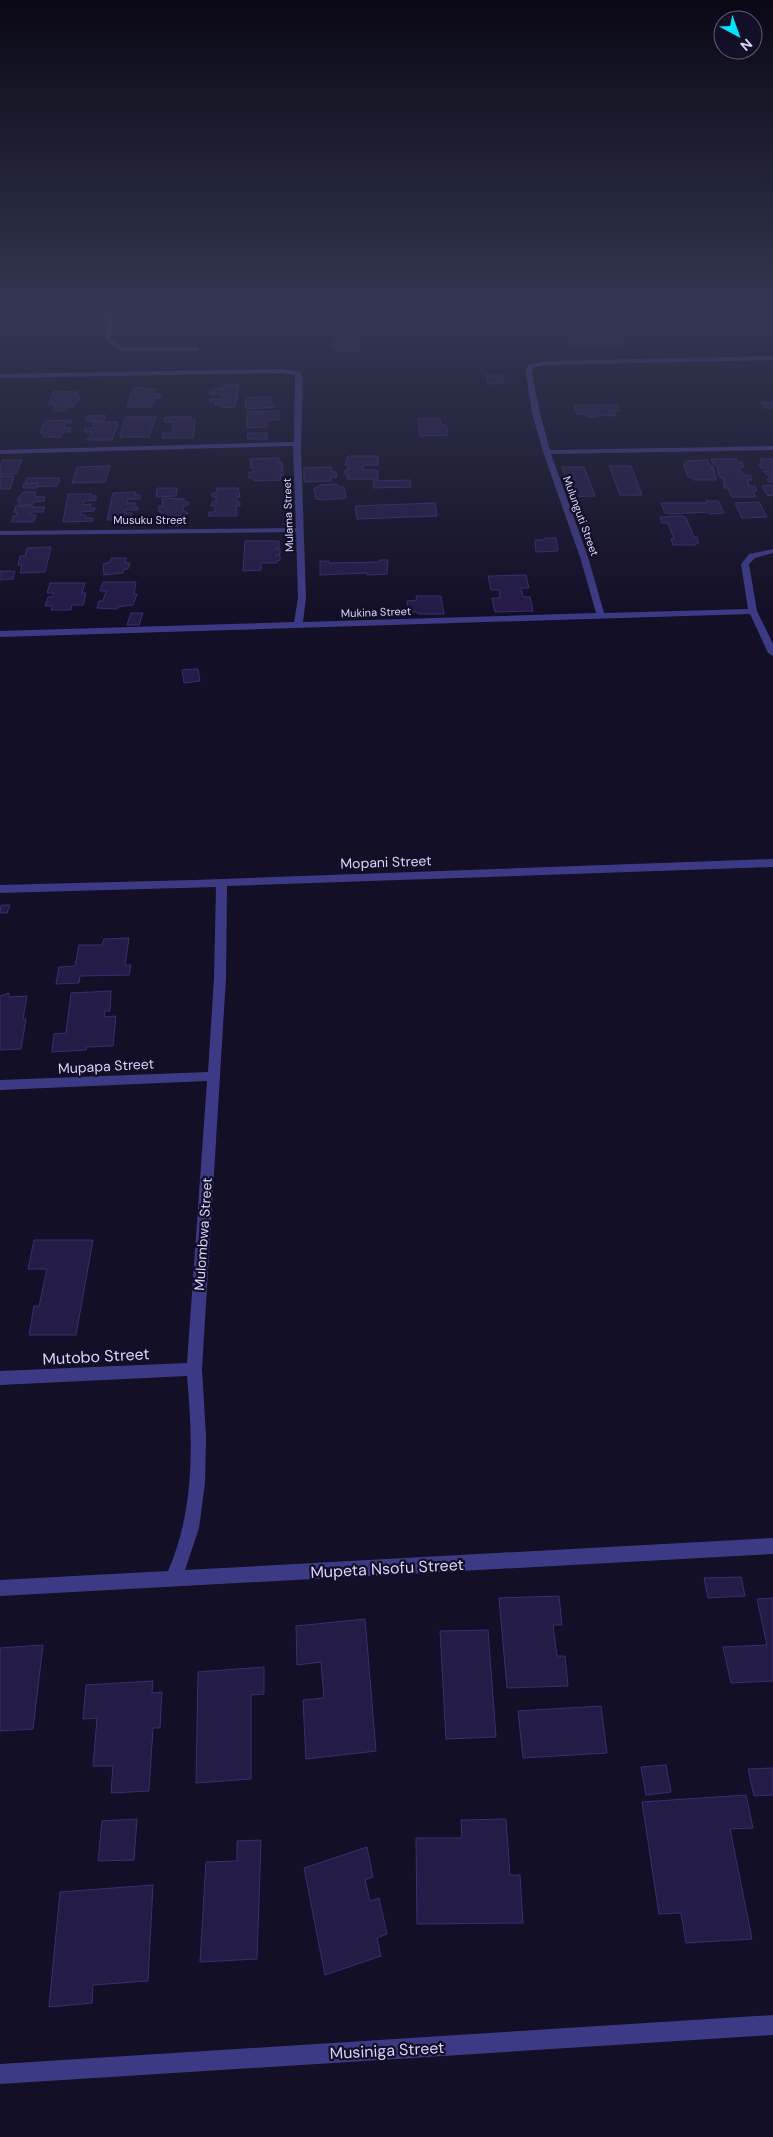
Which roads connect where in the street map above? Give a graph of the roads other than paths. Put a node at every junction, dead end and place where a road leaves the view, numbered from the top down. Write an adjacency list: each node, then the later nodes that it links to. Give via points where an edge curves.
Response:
1 (298, 412): 3 (street, Mulama Street)
2 (536, 412): 6 (street, Mulunguti Street)
3 (297, 444): 5 (street); 7 (street, Mulama Street)
4 (773, 448): 6 (street)
5 (0, 452)
6 (547, 452): 11 (street, Mulunguti Street, via 586,560)
7 (300, 530): 8 (street, Musuku Street); 12 (street, Mulama Street, via 302,598)
8 (0, 533)
9 (773, 551): 10 (street, via 752,556 745,564)
10 (753, 611): 11 (street, Mukina Street); 14 (street)
11 (601, 616): 12 (street, Mukina Street)
12 (298, 625): 13 (street, Mukina Street)
13 (0, 634)
14 (773, 653)
15 (773, 863): 16 (street, Mopani Street)
16 (222, 883): 17 (street, Mopani Street); 18 (street, Mulombwa Street)
17 (0, 890)
18 (214, 1076): 19 (street, Mupapa Street); 20 (street, Mulombwa Street)
19 (0, 1086)
20 (194, 1369): 21 (street, Mutobo Street); 23 (street, Mulombwa Street, via 198,1476 186,1547)
21 (0, 1378)
22 (773, 1546): 23 (street, Mupeta Nsofu Street)
23 (172, 1580): 24 (street, Mupeta Nsofu Street)
24 (0, 1588)
25 (773, 2026): 26 (street, Musiniga Street)
26 (0, 2074)

